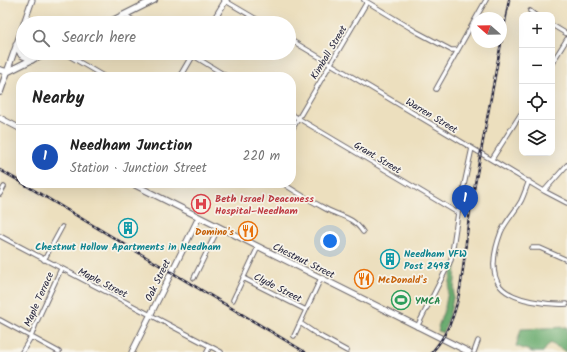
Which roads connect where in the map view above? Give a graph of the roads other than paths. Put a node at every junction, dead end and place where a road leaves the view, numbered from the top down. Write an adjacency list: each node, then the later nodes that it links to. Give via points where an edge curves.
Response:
1 (32, 0): 7 (main road)
2 (154, 0): 6 (main road)
3 (225, 0): 8 (main road); 9 (street)
4 (486, 0): 15 (street)
5 (366, 1): 15 (street, via 435,42 451,50); 21 (street, Kimball Street)
6 (125, 15)
7 (26, 16)
8 (216, 16)
9 (251, 16)
10 (555, 27): 11 (street)
11 (567, 34)
12 (567, 39): 16 (street)
13 (296, 43): 21 (street, Warren Street)
14 (16, 45): 23 (main road)
15 (457, 50): 27 (street)
16 (555, 58)
17 (32, 60): 23 (main road)
18 (76, 60): 24 (street)
19 (189, 60): 25 (main road)
20 (201, 60): 26 (street)
21 (330, 64): 32 (street, Kimball Street); 35 (street, Warren Street)
22 (0, 70): 23 (main road)
23 (7, 72): 28 (main road)
24 (96, 72)
25 (183, 72)
26 (220, 72)
27 (436, 89)
28 (0, 92)
29 (296, 116): 32 (street, Grant Street)
30 (519, 117): 36 (street)
31 (0, 118): 34 (main road)
32 (299, 118): 33 (street, Kimball Street); 45 (street, Grant Street)
33 (296, 123)
34 (16, 126)
35 (472, 148): 36 (street, Warren Street); 45 (street)
36 (492, 159): 38 (street, Warren Street)
37 (567, 165): 42 (street)
38 (529, 181): 42 (street, Warren Street); 60 (street, via 521,201 500,234 495,252 494,271 500,285 507,292 545,303)
39 (4, 187): 43 (street)
40 (141, 188): 46 (main road, Chestnut Street)
41 (290, 188): 49 (street, via 316,204 352,220)
42 (544, 191): 44 (street, Warren Street)
43 (0, 194)
44 (567, 203)
45 (458, 213): 65 (street, via 451,260)
46 (199, 217): 48 (main road, Chestnut Street); 62 (main road, Oak Street)
47 (62, 227): 53 (street)
48 (219, 228): 51 (main road, Chestnut Street); 56 (street)
49 (363, 232)
50 (0, 236): 53 (street, Maple Street)
51 (258, 247): 57 (street); 58 (main road, Chestnut Street)
52 (532, 248): 54 (street, via 540,248)
53 (44, 260): 55 (street, Maple Street)
54 (567, 260)
55 (61, 269): 62 (street, Maple Street); 67 (street, Maple Terrace)
56 (194, 278)
57 (243, 278): 59 (street); 61 (street, Clyde Street)
58 (321, 278): 61 (street); 65 (main road, Chestnut Street)
59 (233, 300)
60 (567, 304)
61 (306, 310): 64 (street)
62 (151, 314): 69 (street, Maple Street); 73 (main road, Oak Street)
63 (0, 320): 67 (street)
64 (300, 323): 66 (street); 70 (street)
65 (417, 326): 76 (main road, Chestnut Street)
66 (294, 336)
67 (31, 337): 71 (street, Maple Terrace); 72 (street)
68 (478, 341): 77 (street)
69 (210, 346): 74 (street); 75 (street, Maple Street)
70 (346, 350)
71 (22, 352)
72 (59, 352)
73 (132, 352)
74 (207, 352)
75 (221, 352)
76 (469, 352)
77 (474, 352)

